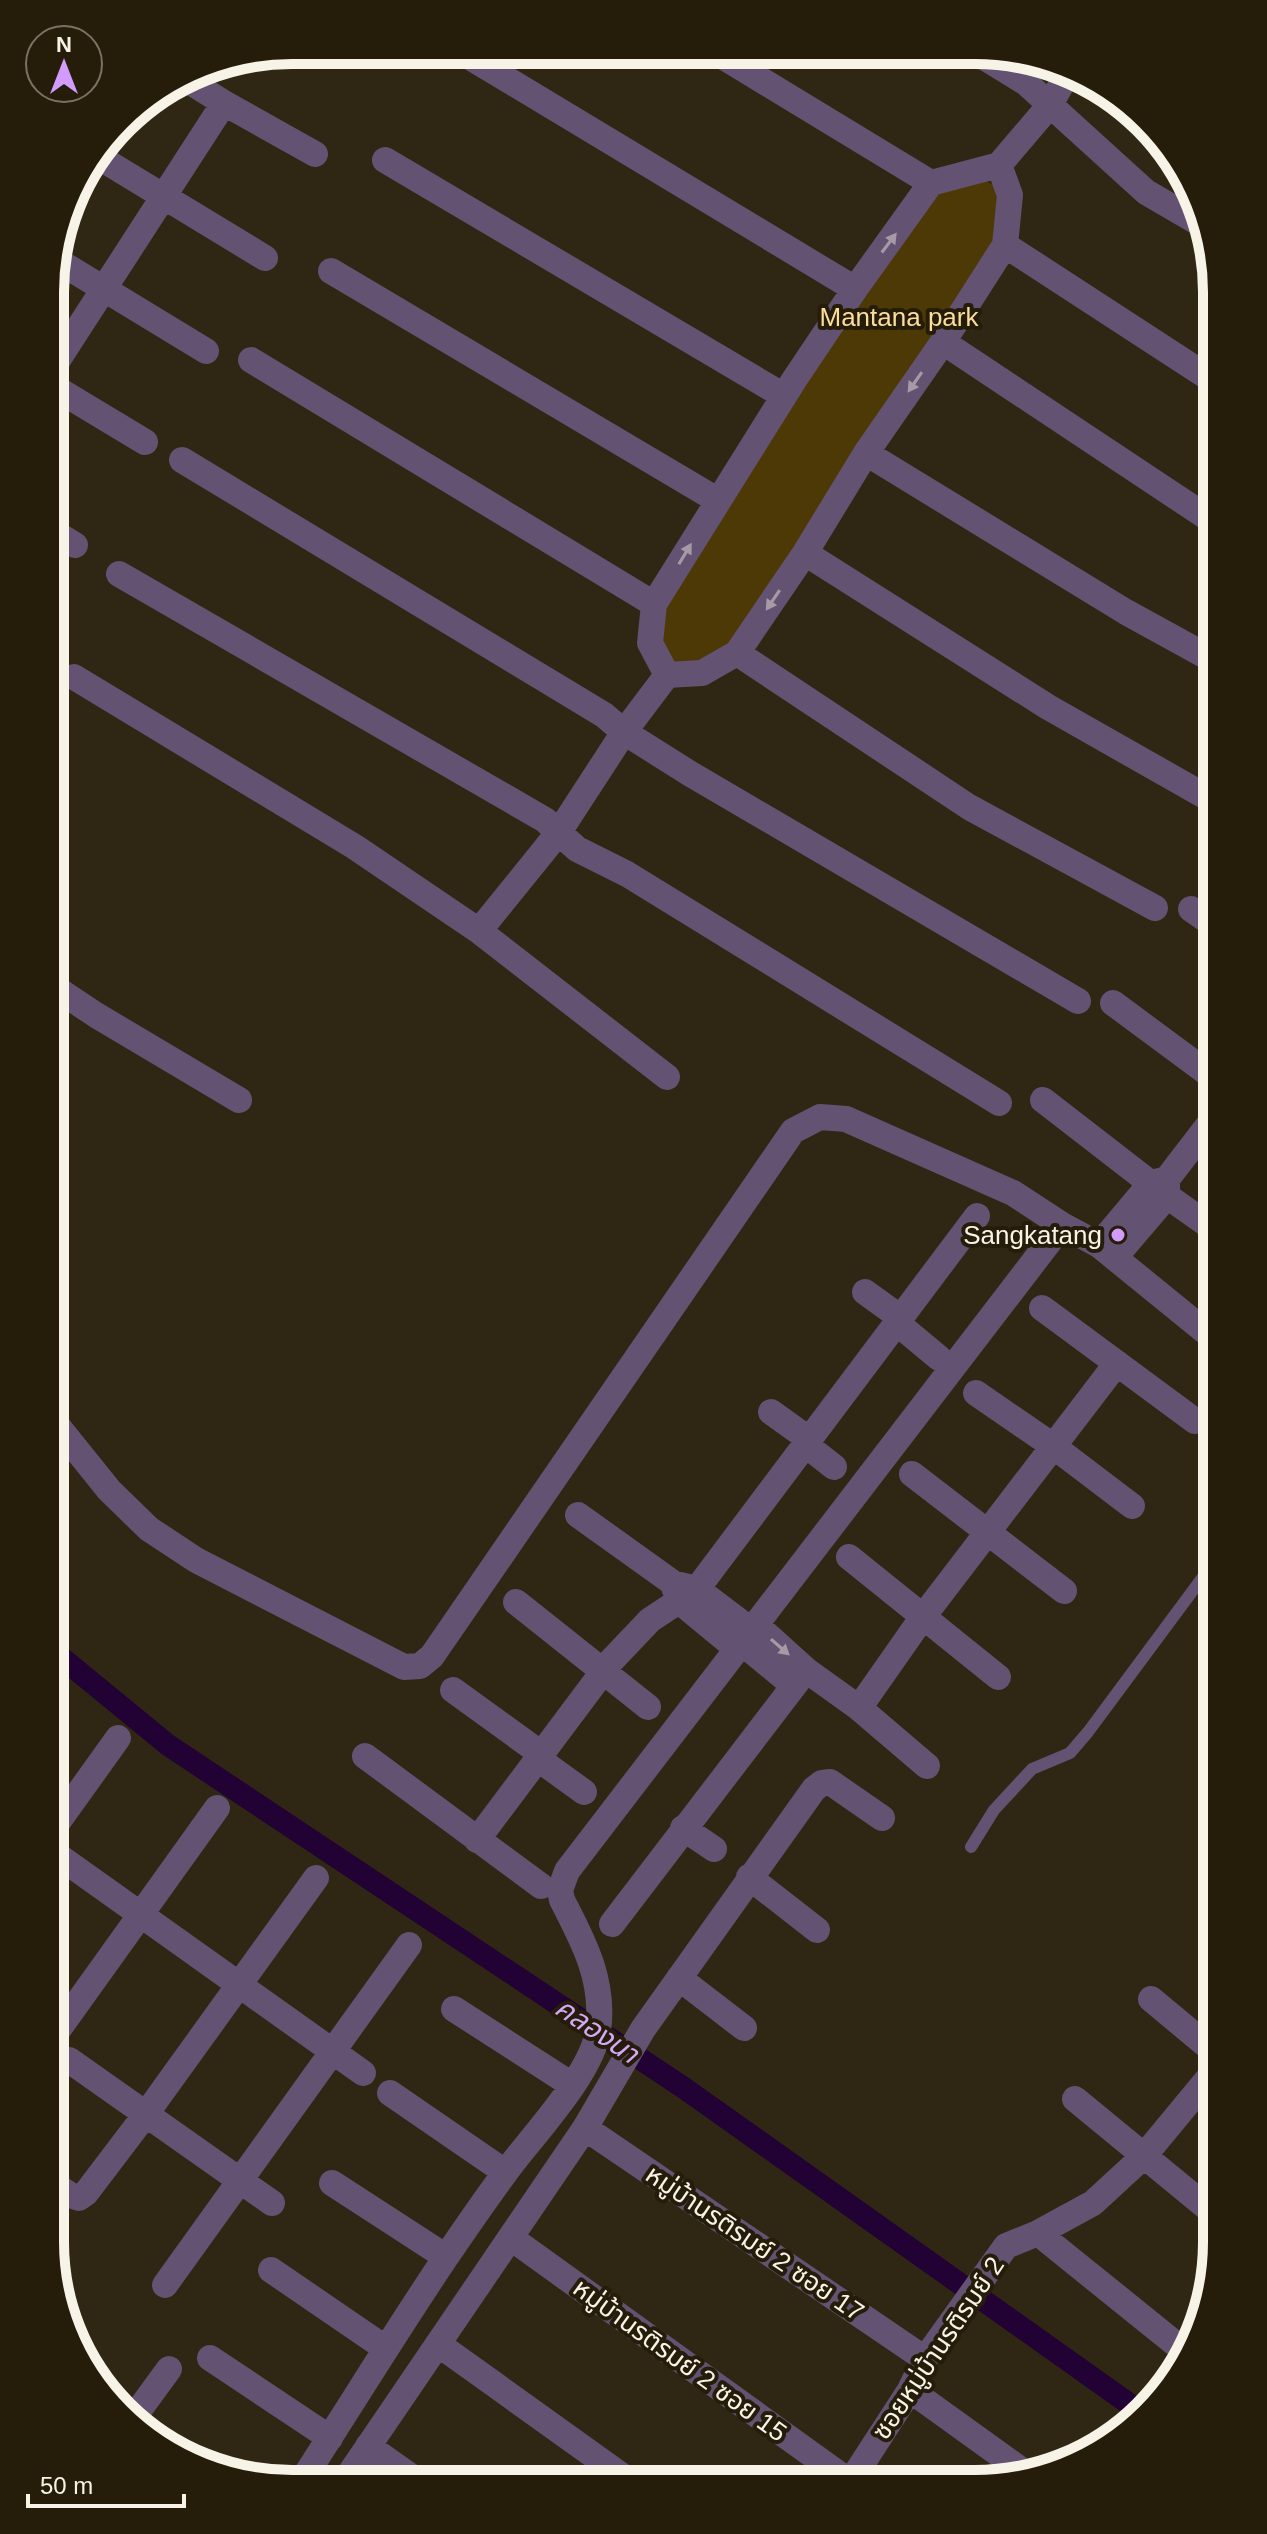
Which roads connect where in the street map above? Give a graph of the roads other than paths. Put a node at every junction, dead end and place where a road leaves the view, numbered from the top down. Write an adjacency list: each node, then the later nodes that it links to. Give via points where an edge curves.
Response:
1 (482, 64): 20 (street)
2 (735, 64): 12 (street)
3 (997, 65): 7 (street)
4 (1063, 82): 7 (street)
5 (196, 85): 6 (street)
6 (224, 103): 8 (street); 13 (street)
7 (1050, 105): 11 (street); 14 (street, via 1146,192)
8 (315, 154)
9 (385, 160): 27 (street)
10 (105, 161): 13 (street)
11 (999, 165): 12 (street); 15 (street, via 1010,195)
12 (931, 183): 20 (street, one-way to 12)
13 (163, 196): 16 (street); 19 (street)
14 (1191, 218)
15 (1005, 245): 21 (street); 25 (street)
16 (265, 258)
17 (66, 266): 19 (street)
18 (331, 271): 31 (street)
19 (103, 289): 22 (street); 23 (street)
20 (855, 289): 27 (street)
21 (943, 342): 29 (street, one-way to 29); 32 (street)
22 (64, 350)
23 (206, 351)
24 (251, 360): 37 (street)
25 (1203, 374)
26 (64, 393): 28 (street)
27 (784, 396): 31 (street)
28 (145, 442)
29 (866, 453): 35 (street); 39 (street)
30 (182, 460): 42 (street)
31 (717, 500): 37 (street, one-way to 31)
32 (1203, 515)
33 (64, 538): 34 (street)
34 (75, 545)
35 (805, 553): 38 (street, one-way to 38); 43 (street, via 1048,707)
36 (119, 574): 44 (street)
37 (654, 604): 40 (street, via 650,643)
38 (737, 653): 40 (street, via 702,673); 45 (street, via 969,807)
39 (1203, 654)
40 (667, 675): 42 (street)
41 (74, 677): 48 (street, via 355,847)
42 (624, 732): 44 (street); 50 (street)
43 (1203, 795)
44 (559, 832): 48 (street); 56 (street, via 577,849 627,874)
45 (1155, 908)
46 (1191, 909): 47 (street)
47 (1203, 917)
48 (479, 931): 53 (street)
49 (64, 994): 54 (street)
50 (1078, 1001)
51 (1113, 1003): 52 (street)
52 (1203, 1070)
53 (667, 1077)
54 (239, 1100)
55 (1043, 1100): 58 (street)
56 (999, 1103)
57 (1203, 1132): 58 (street)
58 (1162, 1186): 60 (street); 62 (street)
59 (977, 1216): 65 (street)
60 (1203, 1221)
61 (1062, 1225): 62 (street); 72 (street, via 1013,1193 846,1119 820,1117 793,1131 432,1656 420,1666 404,1667 196,1560 149,1529); 86 (street)
62 (1107, 1251): 66 (street)
63 (865, 1292): 65 (street)
64 (1042, 1308): 68 (street)
65 (899, 1320): 67 (street); 73 (street)
66 (1203, 1330)
67 (939, 1358)
68 (1117, 1363): 71 (street); 74 (street)
69 (976, 1393): 74 (street)
70 (771, 1412): 73 (street)
71 (1195, 1421)
72 (64, 1434)
73 (808, 1443): 75 (street); 82 (street)
74 (1053, 1446): 77 (street); 79 (street)
75 (834, 1467)
76 (912, 1474): 79 (street)
77 (1132, 1506)
78 (578, 1515): 82 (street)
79 (987, 1533): 83 (street); 85 (street)
80 (849, 1557): 85 (street)
81 (1203, 1577): 103 (lane, via 1070,1753 1032,1769 994,1810)
82 (683, 1591): 86 (street); 87 (street)
83 (1064, 1591)
84 (516, 1602): 87 (street)
85 (922, 1618): 89 (street); 92 (street)
86 (746, 1636): 88 (street); 123 (street, via 561,1884 562,1900 592,1961 600,2002 598,2035)
87 (603, 1671): 91 (street); 94 (street)
88 (800, 1677): 92 (street); 101 (street)
89 (998, 1677)
90 (453, 1690): 94 (street)
91 (648, 1707)
92 (859, 1708): 96 (street)
93 (118, 1738): 99 (street)
94 (539, 1755): 97 (street); 102 (street)
95 (365, 1756): 102 (street)
96 (927, 1766)
97 (584, 1792)
98 (217, 1808): 109 (street)
99 (64, 1813)
100 (882, 1818): 106 (street, via 830,1782 822,1783)
101 (683, 1828): 104 (street); 110 (street)
102 (477, 1840): 108 (street)
103 (971, 1847)
104 (714, 1849)
105 (64, 1860): 109 (street)
106 (749, 1877): 111 (street); 113 (street)
107 (316, 1878): 114 (street)
108 (541, 1886)
109 (141, 1914): 114 (street); 117 (street)
110 (612, 1924)
111 (817, 1930)
112 (409, 1945): 120 (street)
113 (679, 1978): 118 (street); 128 (street)
114 (240, 1984): 120 (street); 127 (street)
115 (1151, 1999): 119 (street)
116 (454, 2009): 123 (street)
117 (64, 2022)
118 (744, 2028)
119 (1203, 2042)
120 (333, 2051): 122 (street); 131 (street)
121 (69, 2060): 127 (street)
122 (363, 2073)
123 (572, 2085): 130 (street)
124 (1203, 2085): 129 (street, ซอยหมู่บ้านรติรมย์ 2)
125 (390, 2093): 130 (street)
126 (1075, 2099): 129 (street)
127 (146, 2114): 131 (street); 133 (street, via 86,2193 79,2198)
128 (585, 2128): 137 (street); 144 (street, หมู่บ้านรติรมย์ 2 ซอย 17)
129 (1144, 2156): 135 (street); 136 (street, ซอยหมู่บ้านรติรมย์ 2, via 1093,2203)
130 (505, 2172): 138 (street)
131 (240, 2181): 134 (street); 140 (street)
132 (332, 2183): 138 (street)
133 (64, 2191)
134 (272, 2203)
135 (1203, 2204)
136 (1038, 2233): 142 (street); 144 (street, ซอยหมู่บ้านรติรมย์ 2, via 1006,2246)
137 (511, 2238): 141 (street); 156 (street, หมู่บ้านรติรมย์ 2 ซอย 15)
138 (446, 2257): 143 (street)
139 (271, 2270): 143 (street)
140 (165, 2285)
141 (438, 2344): 150 (street); 155 (street)
142 (1178, 2346)
143 (385, 2348): 149 (street)
144 (931, 2351): 147 (street, ซอยหมู่บ้านรติรมย์ 2)
145 (210, 2358): 149 (street)
146 (169, 2369): 148 (street)
147 (910, 2390): 151 (street); 157 (street, ซอยหมู่บ้านรติรมย์ 2)
148 (139, 2410)
149 (330, 2438): 152 (street)
150 (368, 2446): 153 (street); 154 (street)
151 (1016, 2467)
152 (309, 2470)
153 (352, 2470)
154 (402, 2470)
155 (614, 2470)
156 (832, 2470)
157 (858, 2470)

